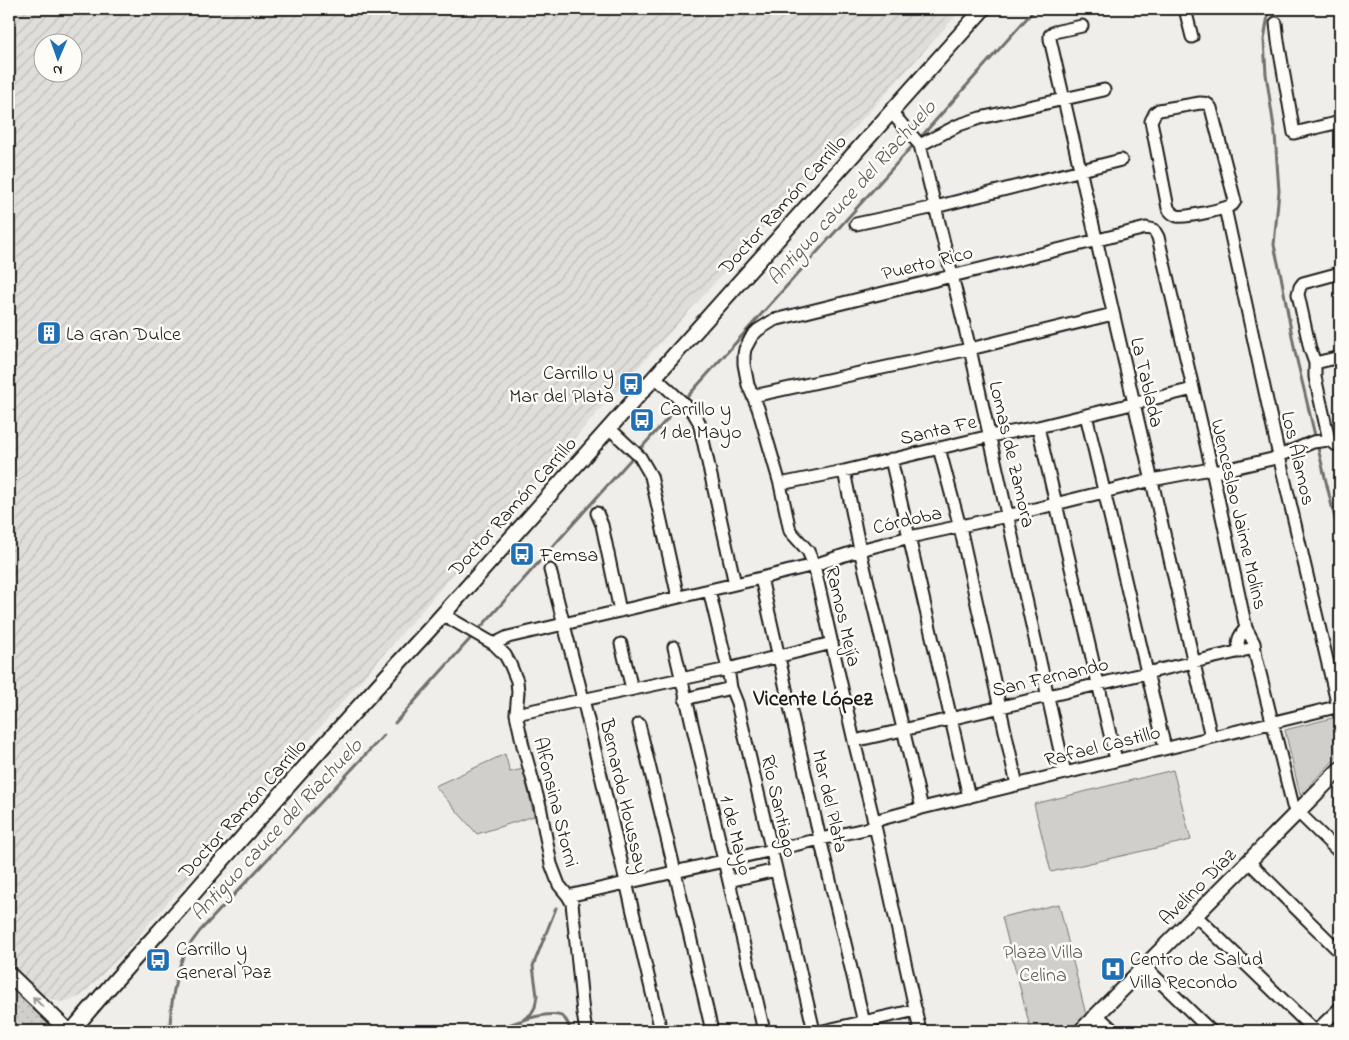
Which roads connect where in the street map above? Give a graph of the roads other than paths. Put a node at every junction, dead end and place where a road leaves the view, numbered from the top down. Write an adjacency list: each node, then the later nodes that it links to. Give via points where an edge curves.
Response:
1 (983, 9): 8 (street, Doctor Ramón Carrillo)
2 (1185, 9): 5 (street)
3 (1276, 23): 9 (street, via 1294,133)
4 (1082, 26): 7 (street, La Tablada, via 1050,35)
5 (1192, 37)
6 (1104, 90): 7 (street)
7 (1064, 100): 10 (street, via 980,118); 12 (street, La Tablada)
8 (891, 112): 10 (street); 25 (street, Doctor Ramón Carrillo)
9 (1340, 122)
10 (917, 142): 13 (street, Lomas de Zamora)
11 (1121, 160): 12 (street)
12 (1080, 170): 13 (street); 17 (street, La Tablada)
13 (935, 207): 15 (street); 19 (street, Lomas de Zamora)
14 (1225, 208): 14 (street, via 1234,204 1235,199 1209,105 1200,103 1159,110 1152,116 1151,125 1168,208 1172,214 1180,216); 36 (street, Los Álamos)
15 (856, 224)
16 (1146, 228): 17 (street, Puerto Rico); 26 (street, Wenceslao Jaime Molins, via 1154,230 1158,237)
17 (1096, 240): 19 (street, Puerto Rico); 20 (street, La Tablada)
18 (1340, 273): 23 (street, via 1303,283 1298,294)
19 (952, 276): 21 (street, Lomas de Zamora); 24 (street, Puerto Rico, via 774,320 752,336 745,349)
20 (1113, 314): 21 (street); 28 (street, La Tablada)
21 (970, 349): 27 (street); 32 (street, Lomas de Zamora)
22 (1340, 357): 23 (street)
23 (1315, 363): 33 (street)
24 (744, 364): 27 (street, Ramos Mejía)
25 (654, 377): 31 (street, Doctor Ramón Carrillo); 52 (street, via 693,412 699,422)
26 (1193, 389): 28 (street, Santa Fe); 38 (street, Wenceslao Jaime Molins)
27 (753, 396): 41 (street, Ramos Mejía)
28 (1134, 403): 29 (street, Santa Fe); 40 (street, La Tablada)
29 (1086, 415): 30 (street, Santa Fe); 42 (street)
30 (1038, 427): 32 (street, Santa Fe); 43 (street)
31 (609, 428): 54 (street, via 640,457 651,476); 56 (street, Doctor Ramón Carrillo)
32 (990, 436): 35 (street, Santa Fe); 45 (street, Lomas de Zamora)
33 (1321, 441): 34 (street); 36 (street, Córdoba)
34 (1340, 445)
35 (940, 448): 37 (street, Santa Fe); 46 (street)
36 (1279, 456): 38 (street, Córdoba, via 1220,471); 77 (street, Los Álamos)
37 (891, 459): 39 (street, Santa Fe); 47 (street)
38 (1212, 470): 40 (street, Córdoba); 58 (street, Wenceslao Jaime Molins)
39 (844, 471): 41 (street, Santa Fe); 48 (street)
40 (1152, 480): 42 (street, Córdoba); 66 (street, La Tablada)
41 (780, 484): 49 (street, Ramos Mejía, via 790,531 808,552)
42 (1103, 492): 43 (street, Córdoba); 68 (street)
43 (1056, 504): 45 (street, Córdoba); 70 (street)
44 (597, 513): 55 (street)
45 (1007, 516): 46 (street, Córdoba); 73 (street, Lomas de Zamora)
46 (960, 527): 47 (street, Córdoba); 76 (street)
47 (910, 537): 48 (street, Córdoba); 79 (street)
48 (860, 550): 49 (street, Córdoba); 82 (street)
49 (814, 565): 51 (street, Córdoba); 59 (street, Ramos Mejía)
50 (550, 570): 57 (street, Bernardo Houssay)
51 (761, 578): 52 (street, Córdoba); 65 (street, Mar del Plata)
52 (735, 584): 53 (street, Córdoba)
53 (709, 590): 54 (street, Córdoba); 67 (street, Río Santiago)
54 (678, 597): 55 (street, Córdoba)
55 (620, 611): 57 (street, Córdoba)
56 (442, 614): 60 (street, Alfonsina Storni); 113 (street, Doctor Ramón Carrillo)
57 (564, 624): 60 (street, Córdoba, via 508,637); 74 (street, Bernardo Houssay)
58 (1246, 628): 63 (street, Wenceslao Jaime Molins); 64 (street, via 1238,639)
59 (832, 643): 65 (street); 84 (street, Ramos Mejía)
60 (494, 644): 78 (street, Alfonsina Storni, via 505,655 517,681)
61 (621, 644): 72 (street)
62 (674, 647): 69 (street, 1 de Mayo)
63 (1254, 648): 64 (street, San Fernando); 80 (street, Wenceslao Jaime Molins)
64 (1240, 652): 66 (street, San Fernando)
65 (779, 656): 67 (street); 94 (street, Mar del Plata)
66 (1194, 662): 68 (street, San Fernando); 83 (street, La Tablada)
67 (728, 669): 69 (street); 71 (street, Río Santiago)
68 (1148, 673): 70 (street, San Fernando); 85 (street)
69 (680, 679): 72 (street); 75 (street, 1 de Mayo)
70 (1098, 684): 73 (street, San Fernando); 86 (street)
71 (731, 688): 75 (street); 95 (street, Río Santiago)
72 (632, 689): 74 (street)
73 (1048, 696): 76 (street, San Fernando); 88 (street, Lomas de Zamora)
74 (583, 699): 78 (street); 102 (street, Bernardo Houssay)
75 (685, 699): 97 (street, 1 de Mayo)
76 (1000, 707): 79 (street, San Fernando); 89 (street)
77 (1340, 709): 80 (street, Rafael Castillo)
78 (516, 714): 103 (street, Alfonsina Storni, via 551,864 559,885)
79 (951, 719): 82 (street, San Fernando); 90 (street)
80 (1272, 722): 83 (street, Rafael Castillo); 92 (street, Wenceslao Jaime Molins, via 1293,806)
81 (640, 724): 100 (street)
82 (904, 730): 84 (street, San Fernando); 91 (street)
83 (1211, 738): 85 (street, Rafael Castillo)
84 (854, 741): 93 (street, Ramos Mejía)
85 (1165, 748): 86 (street, Rafael Castillo)
86 (1116, 760): 88 (street, Rafael Castillo)
87 (1340, 769): 92 (street, Avelino Díaz)
88 (1065, 773): 89 (street, Rafael Castillo)
89 (1017, 785): 90 (street, Rafael Castillo)
90 (969, 797): 91 (street, Rafael Castillo)
91 (922, 808): 93 (street, Rafael Castillo)
92 (1298, 812): 96 (street); 98 (street, Avelino Díaz)
93 (874, 824): 94 (street, Rafael Castillo); 109 (street, Ramos Mejía)
94 (821, 839): 95 (street, Rafael Castillo); 111 (street, Mar del Plata)
95 (771, 849): 97 (street, Rafael Castillo); 99 (street, Río Santiago)
96 (1340, 853)
97 (724, 860): 100 (street, Rafael Castillo); 101 (street, 1 de Mayo)
98 (1249, 862): 104 (street, Avelino Díaz); 105 (street)
99 (776, 870): 101 (street); 118 (street, Río Santiago)
100 (675, 871): 102 (street, Rafael Castillo); 116 (street)
101 (729, 881): 117 (street, 1 de Mayo)
102 (626, 882): 103 (street, Rafael Castillo); 115 (street, Bernardo Houssay)
103 (568, 896): 114 (street, Alfonsina Storni, via 572,903)
104 (1196, 916): 106 (street, Avelino Díaz); 124 (street)
105 (1340, 952)
106 (1145, 967): 110 (street, Avelino Díaz); 123 (street)
107 (9, 974): 112 (street, one-way to 107)
108 (1340, 1008): 124 (street)
109 (916, 1010): 111 (street); 120 (street, Ramos Mejía)
110 (1097, 1015): 121 (street, Avelino Díaz); 122 (street)
111 (865, 1027): 119 (street)
112 (68, 1031)
113 (72, 1031)
114 (586, 1031)
115 (661, 1031)
116 (712, 1031)
117 (764, 1031)
118 (814, 1031)
119 (823, 1031)
120 (920, 1031)
121 (1081, 1031)
122 (1114, 1031)
123 (1211, 1031)
124 (1316, 1031)

